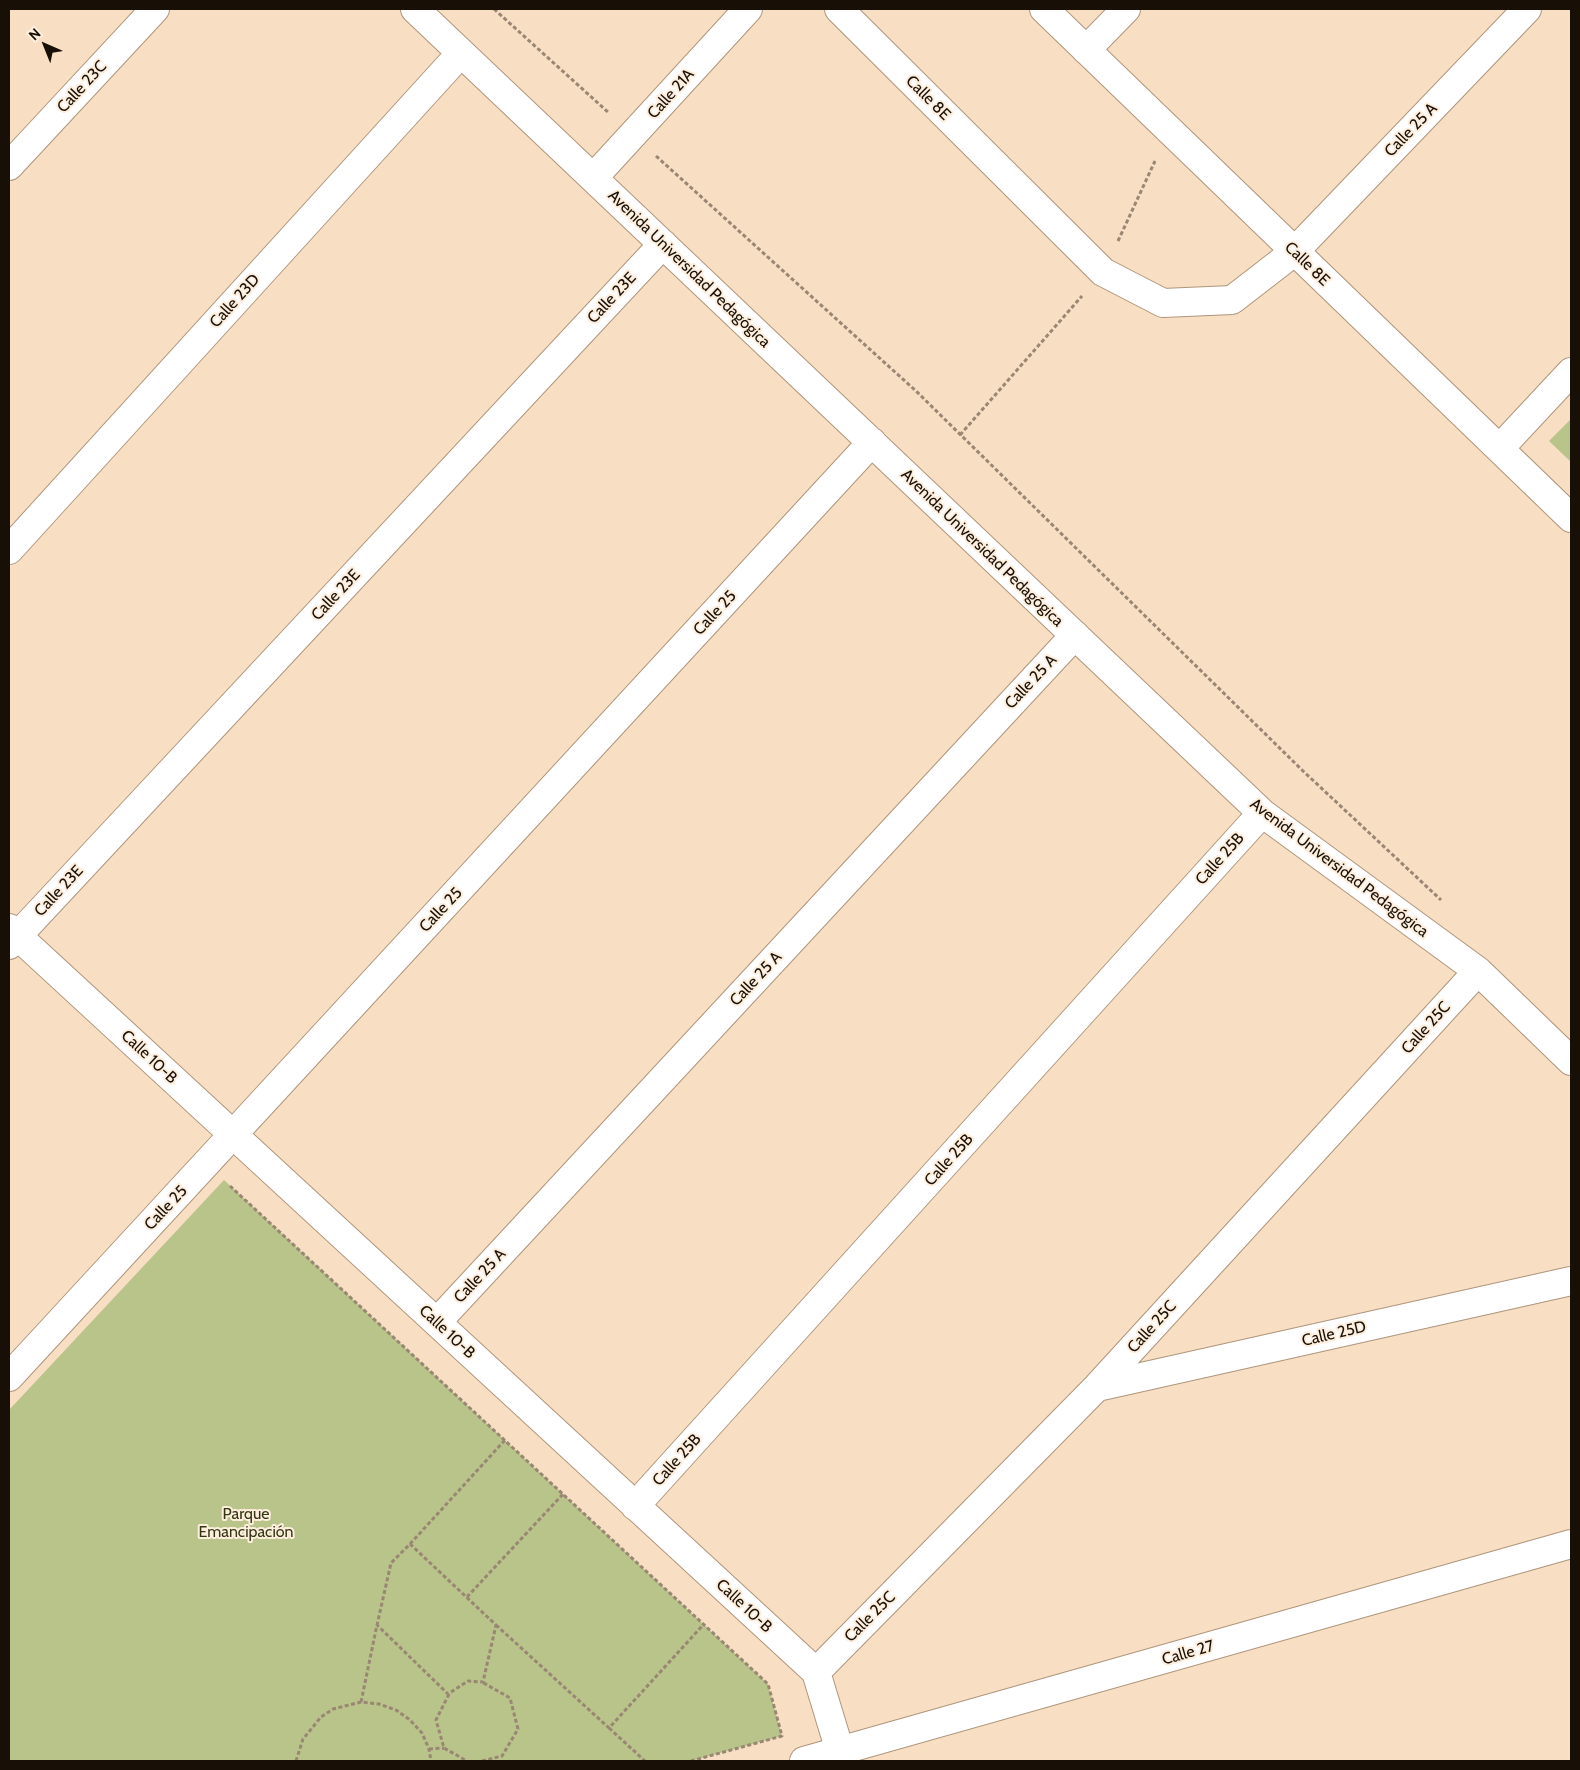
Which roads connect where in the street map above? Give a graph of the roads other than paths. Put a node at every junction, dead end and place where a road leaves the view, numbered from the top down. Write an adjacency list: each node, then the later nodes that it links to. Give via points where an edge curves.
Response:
1 (155, 9): 10 (street, Calle 23C)
2 (415, 9): 9 (street, Avenida Universidad Pedagógica)
3 (748, 9): 11 (street, Calle 21A)
4 (839, 9): 13 (street, Calle 8E, via 1103,272 1163,303 1232,300)
5 (1044, 9): 8 (street, Calle 8E)
6 (1126, 9): 8 (street)
7 (1527, 9): 13 (street, Calle 25 A)
8 (1086, 50): 13 (street, Calle 8E)
9 (461, 53): 11 (street, Avenida Universidad Pedagógica); 18 (street, Calle 23D)
10 (9, 166)
11 (593, 178): 12 (street, Avenida Universidad Pedagógica)
12 (663, 244): 15 (street, Avenida Universidad Pedagógica); 21 (street, Calle 23E)
13 (1294, 252): 16 (street, Calle 8E)
14 (1571, 372): 16 (street)
15 (872, 442): 19 (street, Avenida Universidad Pedagógica); 24 (street, Calle 25)
16 (1500, 448): 17 (street, Calle 8E)
17 (1571, 518)
18 (9, 550)
19 (1075, 635): 20 (street, Avenida Universidad Pedagógica); 26 (street, Calle 25 A)
20 (1262, 813): 22 (street, Avenida Universidad Pedagógica); 29 (street, Calle 25B)
21 (12, 936): 24 (street, Calle 10-B)
22 (1478, 971): 23 (street, Avenida Universidad Pedagógica); 28 (street, Calle 25C)
23 (1571, 1061)
24 (234, 1135): 26 (street, Calle 10-B); 27 (street, Calle 25)
25 (1571, 1280): 28 (street, Calle 25D)
26 (436, 1322): 29 (street, Calle 10-B)
27 (9, 1377)
28 (1096, 1387): 31 (street, Calle 25C)
29 (635, 1506): 31 (street, Calle 10-B)
30 (1571, 1544): 32 (street, Calle 27)
31 (816, 1672): 32 (street)
32 (841, 1756): 33 (street, Calle 27)
33 (804, 1761)

